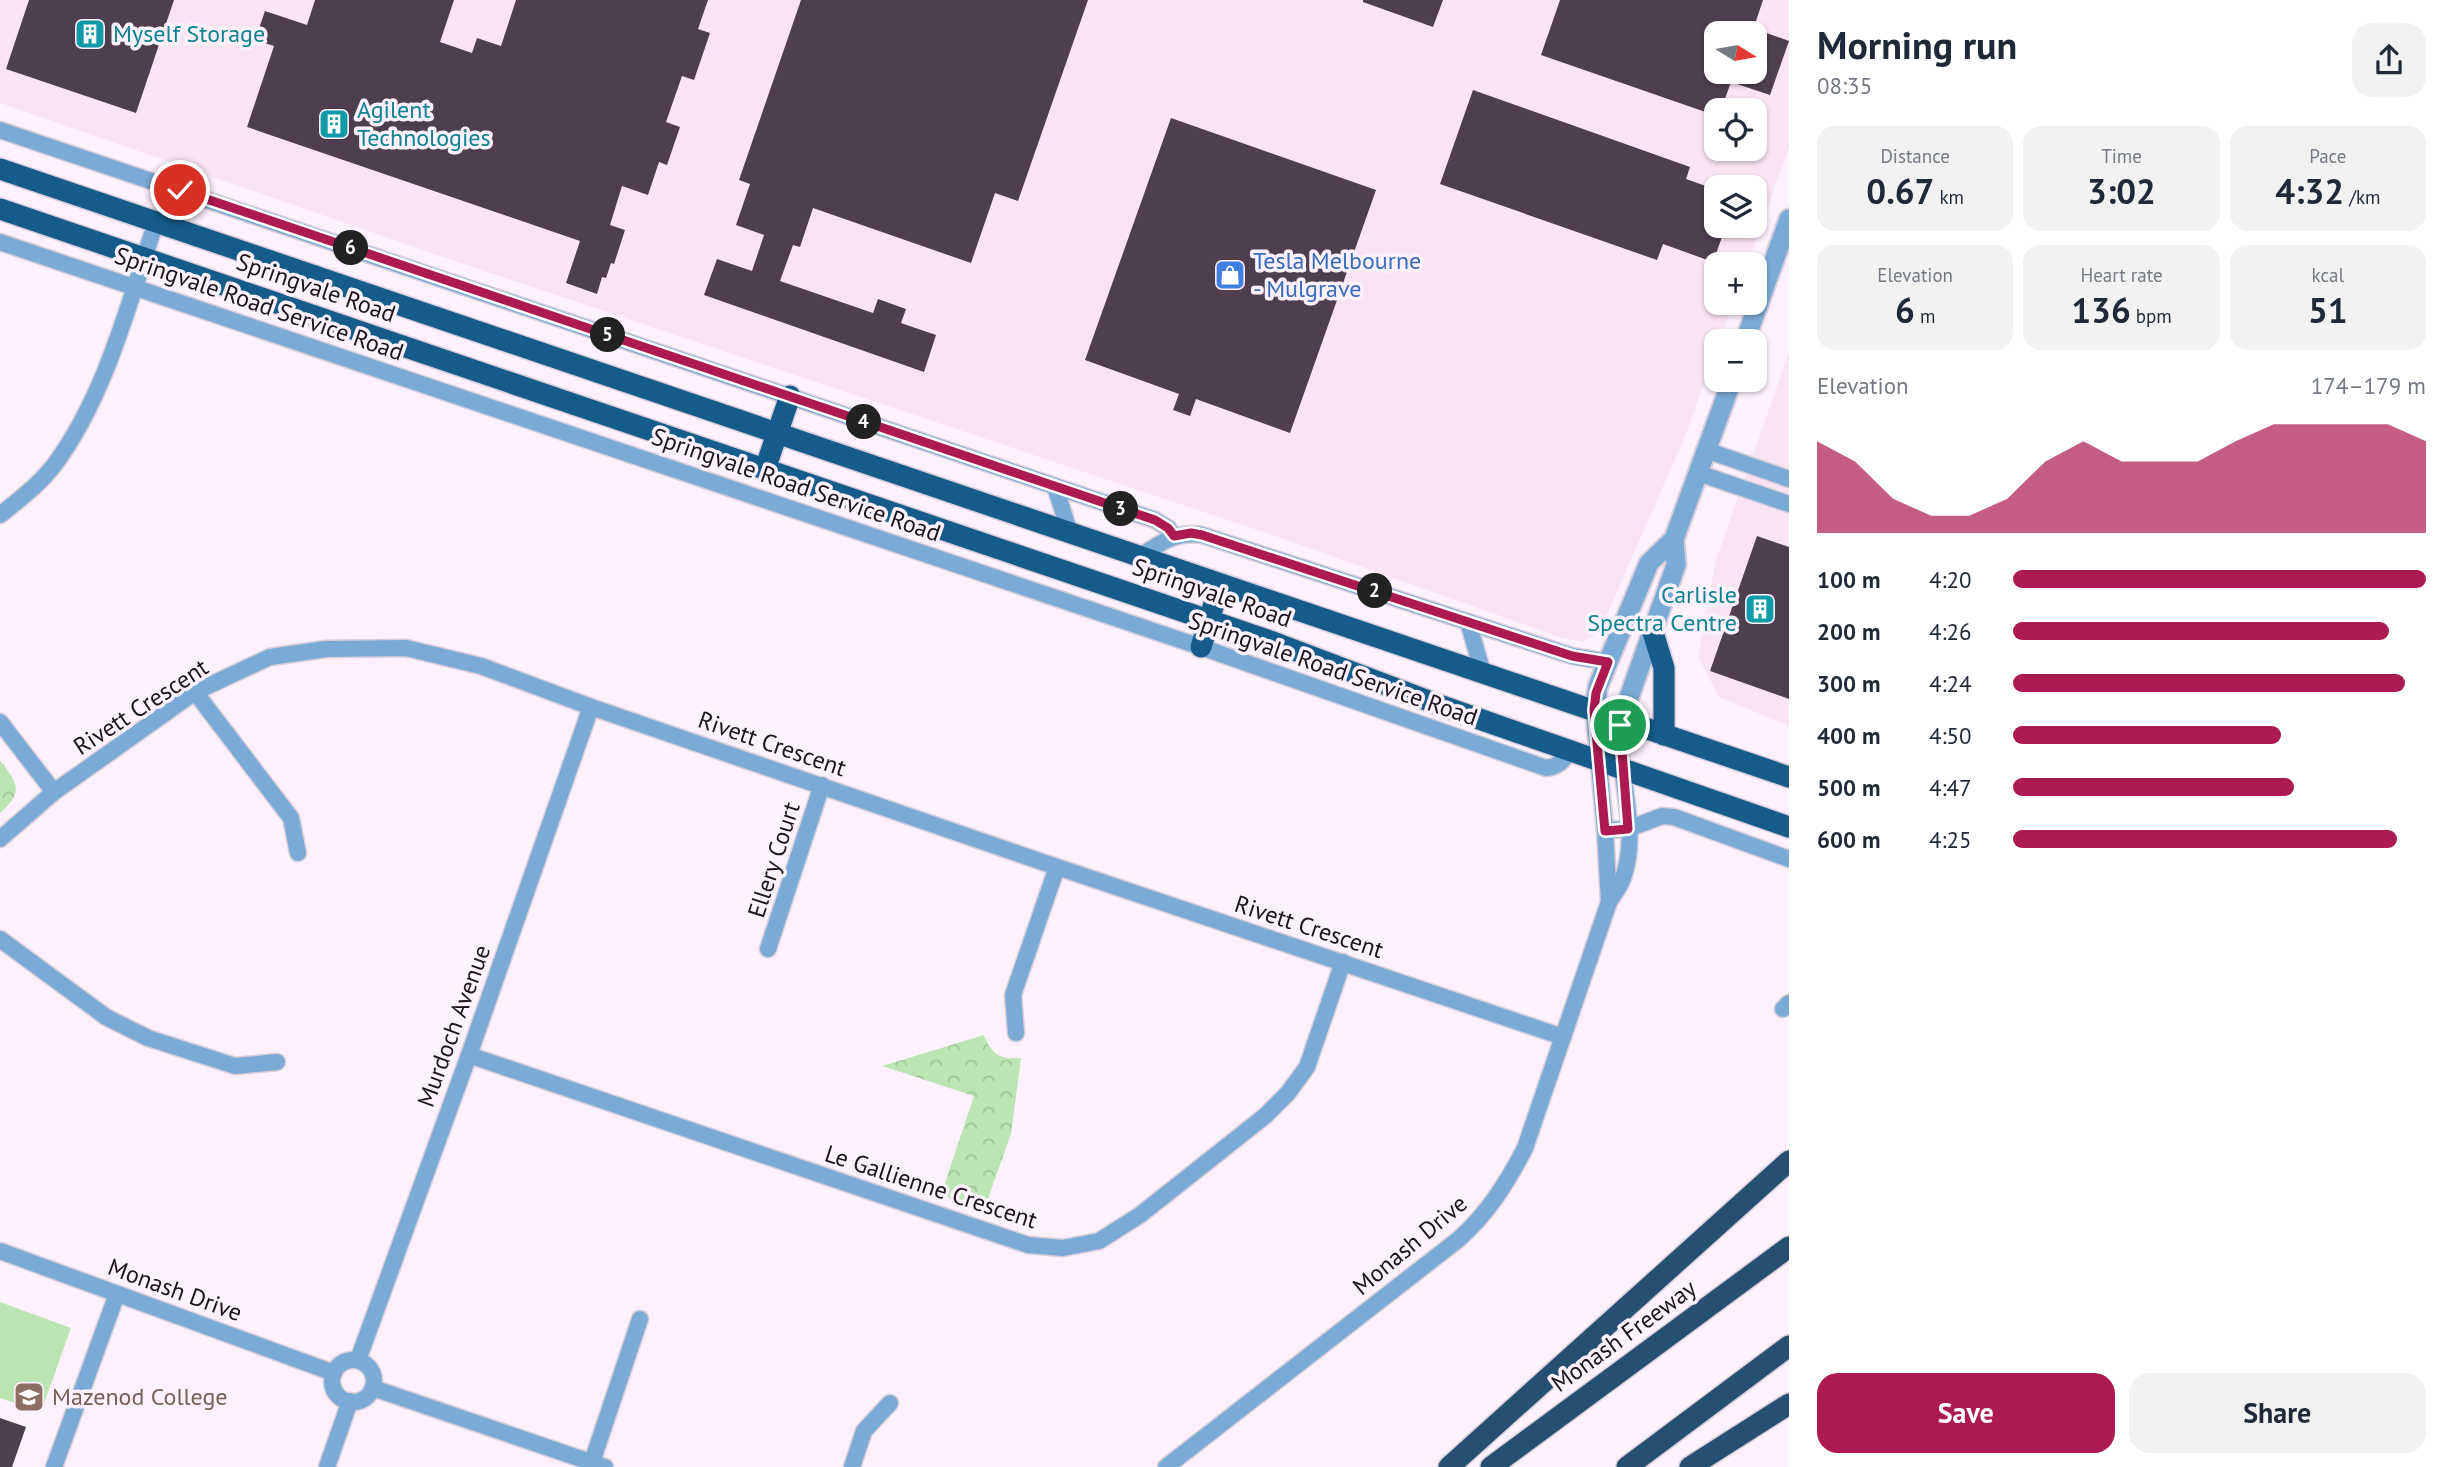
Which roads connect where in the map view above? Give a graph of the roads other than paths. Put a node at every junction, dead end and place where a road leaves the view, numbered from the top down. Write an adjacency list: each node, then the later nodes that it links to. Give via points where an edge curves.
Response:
1 (0, 130): 11 (street)
2 (0, 169): 5 (highway, Springvale Road)
3 (0, 209): 7 (highway, Springvale Road)
4 (1789, 219): 9 (street)
5 (156, 222): 7 (street); 13 (highway, Springvale Road)
6 (0, 242): 8 (street, Springvale Road Service Road)
7 (144, 258): 8 (street); 12 (highway, Springvale Road)
8 (134, 286): 14 (street, Springvale Road Service Road); 21 (street, via 100,383 79,426 54,466)
9 (1749, 329)
10 (1728, 392): 15 (street)
11 (790, 396): 13 (highway); 19 (street, Springvale Road)
12 (615, 418): 14 (street); 16 (highway, Springvale Road)
13 (777, 433): 16 (highway); 22 (highway, Springvale Road)
14 (605, 445): 30 (street, Springvale Road Service Road)
15 (1706, 450): 17 (street); 18 (street)
16 (765, 469): 27 (highway, Springvale Road)
17 (1698, 473): 20 (street); 24 (street)
18 (1789, 479)
19 (1055, 487): 22 (street); 23 (street, Springvale Road, via 1155,520)
20 (1789, 504)
21 (0, 515)
22 (1070, 533): 25 (highway, Springvale Road)
23 (1174, 536): 25 (street, Springvale Road); 28 (street, Springvale Road, via 1202,535)
24 (1674, 539): 29 (street, via 1676,565); 31 (street, via 1649,563)
25 (1139, 557): 26 (highway, Springvale Road)
26 (1220, 584): 27 (highway); 32 (highway, Springvale Road)
27 (1209, 620): 30 (highway); 39 (highway, Springvale Road)
28 (1468, 622): 31 (street, Springvale Road, via 1572,656); 32 (street)
29 (1652, 629): 36 (street); 38 (highway, via 1664,668)
30 (1201, 646): 39 (street, Springvale Road Service Road, via 1546,768 1564,761)
31 (1608, 662): 35 (street)
32 (1482, 673): 35 (highway, Springvale Road)
33 (195, 692): 34 (street, Rivett Crescent, via 270,657 326,649 407,648 481,666); 44 (street, Rivett Crescent); 49 (street, via 291,818)
34 (591, 707): 43 (street, Rivett Crescent); 58 (street, Murdoch Avenue)
35 (1594, 710): 36 (highway, Springvale Road); 40 (street, Monash Drive)
36 (1621, 720): 38 (highway, Springvale Road); 41 (street, Monash Drive)
37 (0, 722): 44 (street)
38 (1664, 735): 42 (highway, Springvale Road)
39 (1569, 751): 40 (highway, Springvale Road)
40 (1600, 762): 41 (highway, Springvale Road); 47 (street, Monash Drive)
41 (1623, 771): 45 (highway, Springvale Road); 46 (street, Monash Drive)
42 (1789, 777)
43 (822, 785): 51 (street, Rivett Crescent); 54 (street, Ellery Court)
44 (54, 792): 48 (street, Rivett Crescent)
45 (1789, 827)
46 (1628, 829): 47 (street); 50 (street, via 1661,816 1674,817); 52 (street, Monash Drive, via 1627,865)
47 (1605, 831): 52 (street, Monash Drive)
48 (0, 839)
49 (298, 853)
50 (1789, 859)
51 (1057, 867): 55 (street, Rivett Crescent); 56 (street, via 1013,995)
52 (1609, 902): 57 (street, Monash Drive)
53 (0, 939): 59 (street, via 106,1017 148,1038 235,1066)
54 (768, 949)
55 (1343, 962): 57 (street, Rivett Crescent); 58 (street, Le Gallienne Crescent, via 1307,1067 1288,1093 1140,1215 1099,1241 1063,1248 1028,1245)
56 (1016, 1033)
57 (1563, 1037): 77 (street, Monash Drive, via 1525,1148 1510,1179 1475,1225)
58 (469, 1055): 66 (street, Murdoch Avenue)
59 (277, 1062)
60 (1789, 1161): 78 (highway)
61 (1789, 1247): 79 (highway, Monash Freeway)
62 (0, 1251): 63 (street, Monash Drive)
63 (117, 1294): 67 (street, Monash Drive); 74 (street)
64 (640, 1319): 73 (street)
65 (1789, 1346): 80 (highway)
66 (358, 1360): 67 (street, via 344,1362); 68 (street, via 373,1373)
67 (334, 1373): 69 (street, via 338,1395)
68 (373, 1388): 69 (street, via 364,1399); 72 (street)
69 (350, 1401): 75 (street)
70 (890, 1403): 76 (street, via 864,1432)
71 (1789, 1404): 81 (highway)
72 (563, 1460): 73 (street)
73 (598, 1465)
74 (54, 1467)
75 (327, 1467)
76 (852, 1467)
77 (1166, 1467)
78 (1449, 1467)
79 (1491, 1467)
80 (1627, 1467)
81 (1690, 1467)

